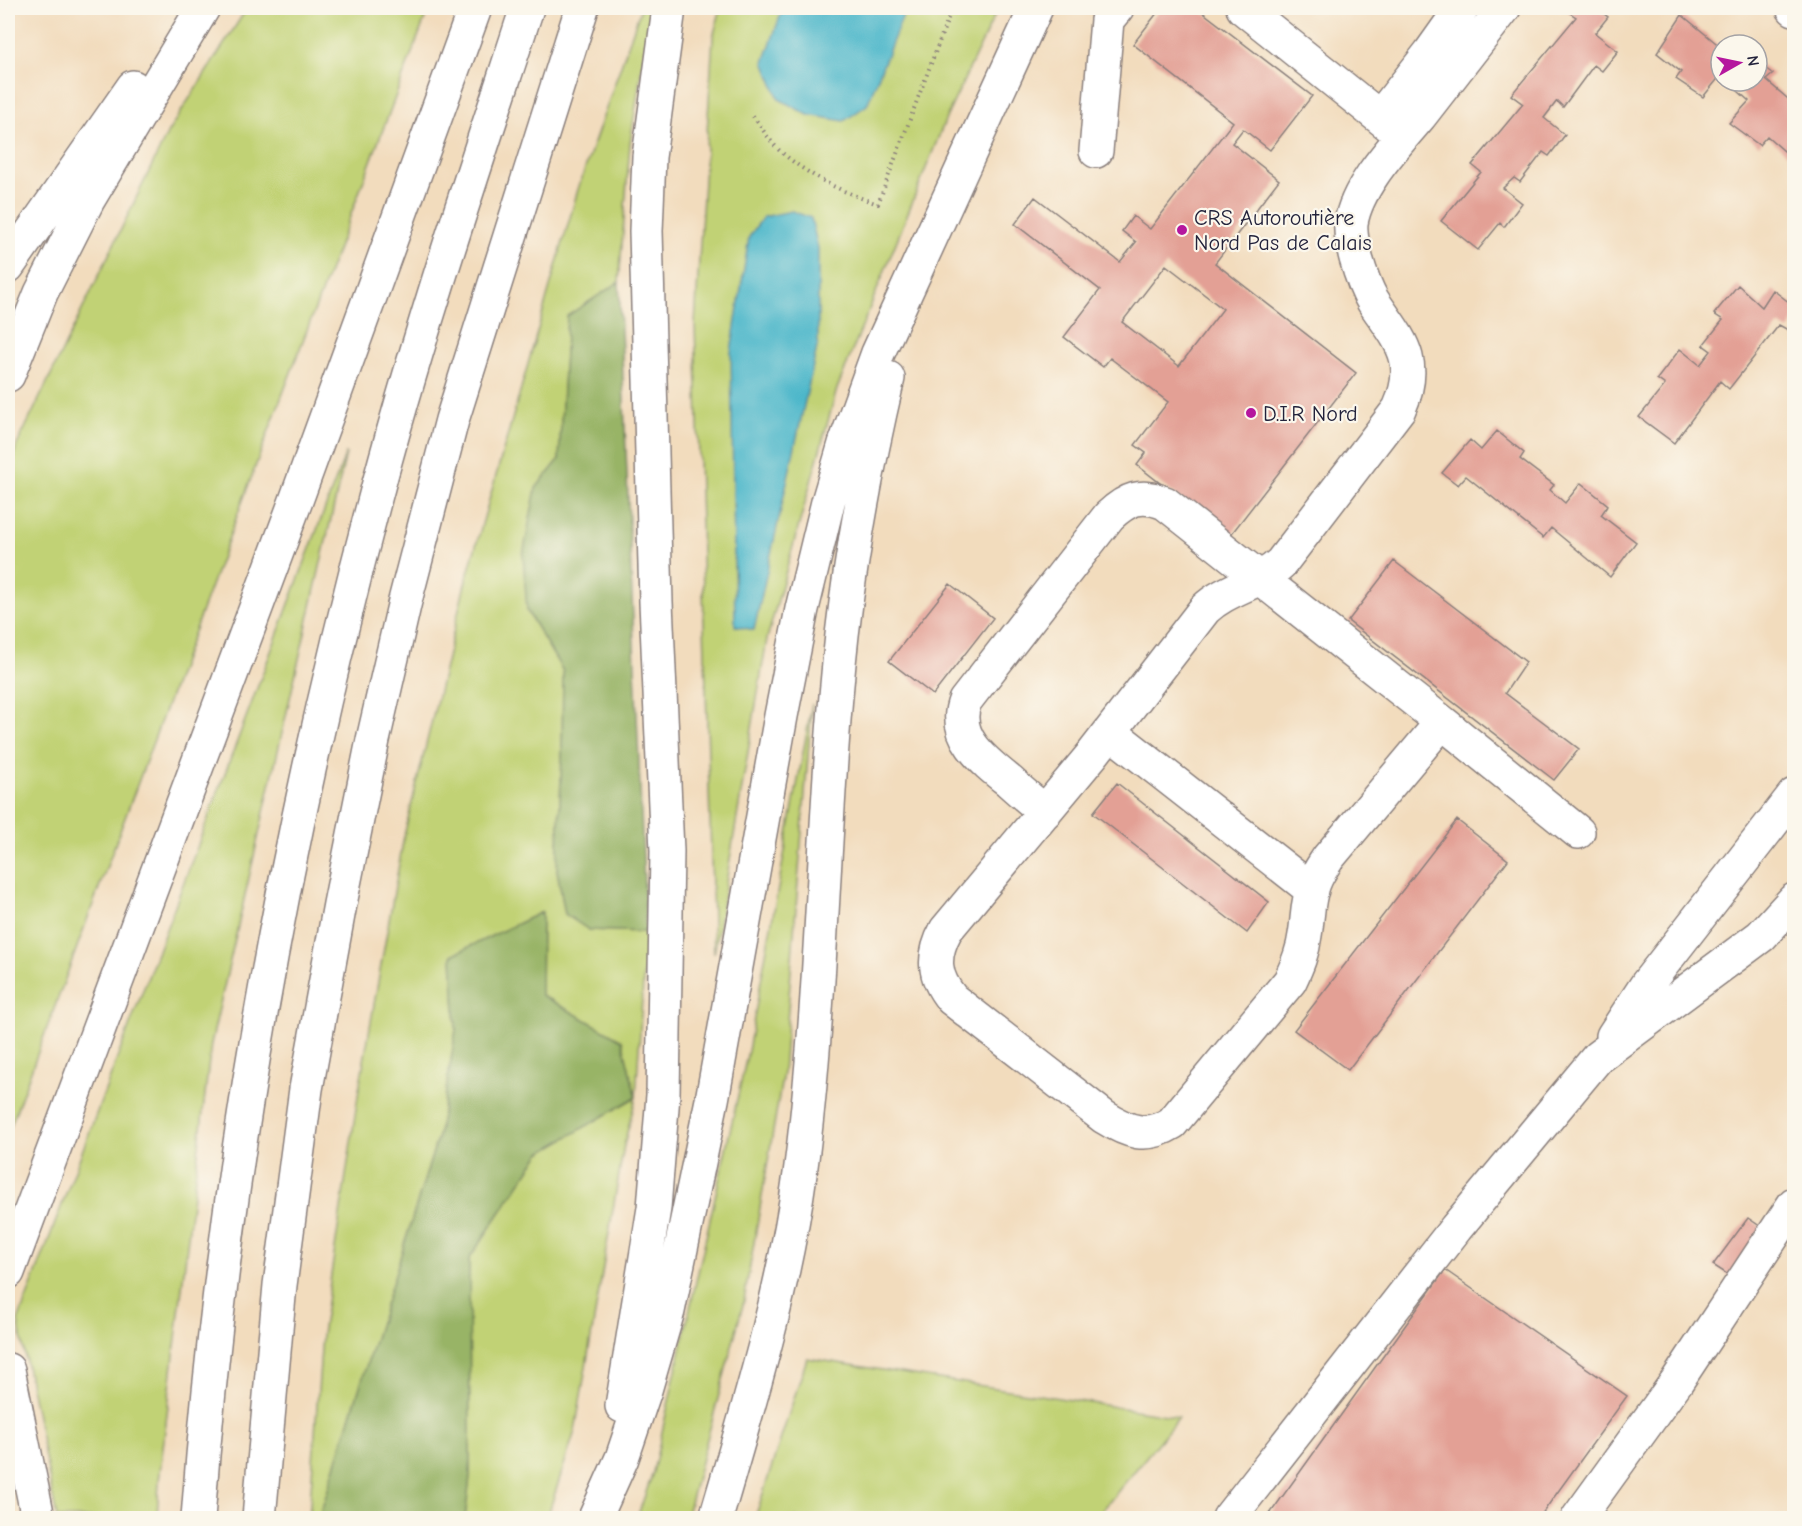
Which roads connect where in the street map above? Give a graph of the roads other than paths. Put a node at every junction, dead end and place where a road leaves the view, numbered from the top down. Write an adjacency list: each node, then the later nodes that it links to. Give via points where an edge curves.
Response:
1 (189, 8): 15 (main road)
2 (203, 8): 16 (main road, via 88,200 41,293)
3 (475, 8): 27 (main road)
4 (527, 8): 30 (main road, via 422,333 373,505 306,781 239,1152 213,1349)
5 (582, 8): 31 (main road, via 452,420 373,740 306,1089 280,1286)
6 (669, 8): 32 (main road, via 649,157 646,231 667,851 663,1095 654,1208 638,1309 618,1424)
7 (1036, 8): 14 (main road)
8 (1117, 8): 13 (main road, via 1107,20)
9 (1243, 8): 12 (main road)
10 (1462, 8): 12 (main road, via 1430,53)
11 (1504, 8): 12 (main road)
12 (1392, 127): 17 (main road, via 1354,211 1351,242 1372,298 1404,348 1408,369 1406,392 1389,423 1281,563)
13 (1096, 151)
14 (933, 236): 32 (main road, via 878,353 828,502 783,705 712,1100 668,1311 622,1458); 33 (main road, via 890,369 857,525 841,647 800,1177 759,1371)
15 (8, 266)
16 (8, 375)
17 (1260, 579): 18 (main road); 19 (main road, via 1225,594 1205,609); 21 (main road, via 1165,503 1146,497 1134,499 1124,502 1109,516 963,708 965,733 981,759)
18 (1442, 722): 22 (main road); 23 (main road, via 1328,858)
19 (1110, 732): 21 (main road); 23 (main road)
20 (1794, 795): 25 (main road, via 1647,984)
21 (1045, 812): 23 (main road, via 945,930 937,955 939,979 952,999 1104,1117 1136,1132 1155,1131 1172,1123 1290,981 1303,948)
22 (1578, 832)
23 (1312, 890)
24 (1794, 900): 25 (main road, via 1761,936)
25 (1598, 1057): 34 (main road, via 1456,1228)
26 (1794, 1204): 35 (main road, via 1677,1382)
27 (8, 1272)
28 (8, 1370): 29 (main road)
29 (38, 1518)
30 (198, 1518)
31 (260, 1518)
32 (595, 1518)
33 (716, 1518)
34 (1229, 1518)
35 (1578, 1518)

